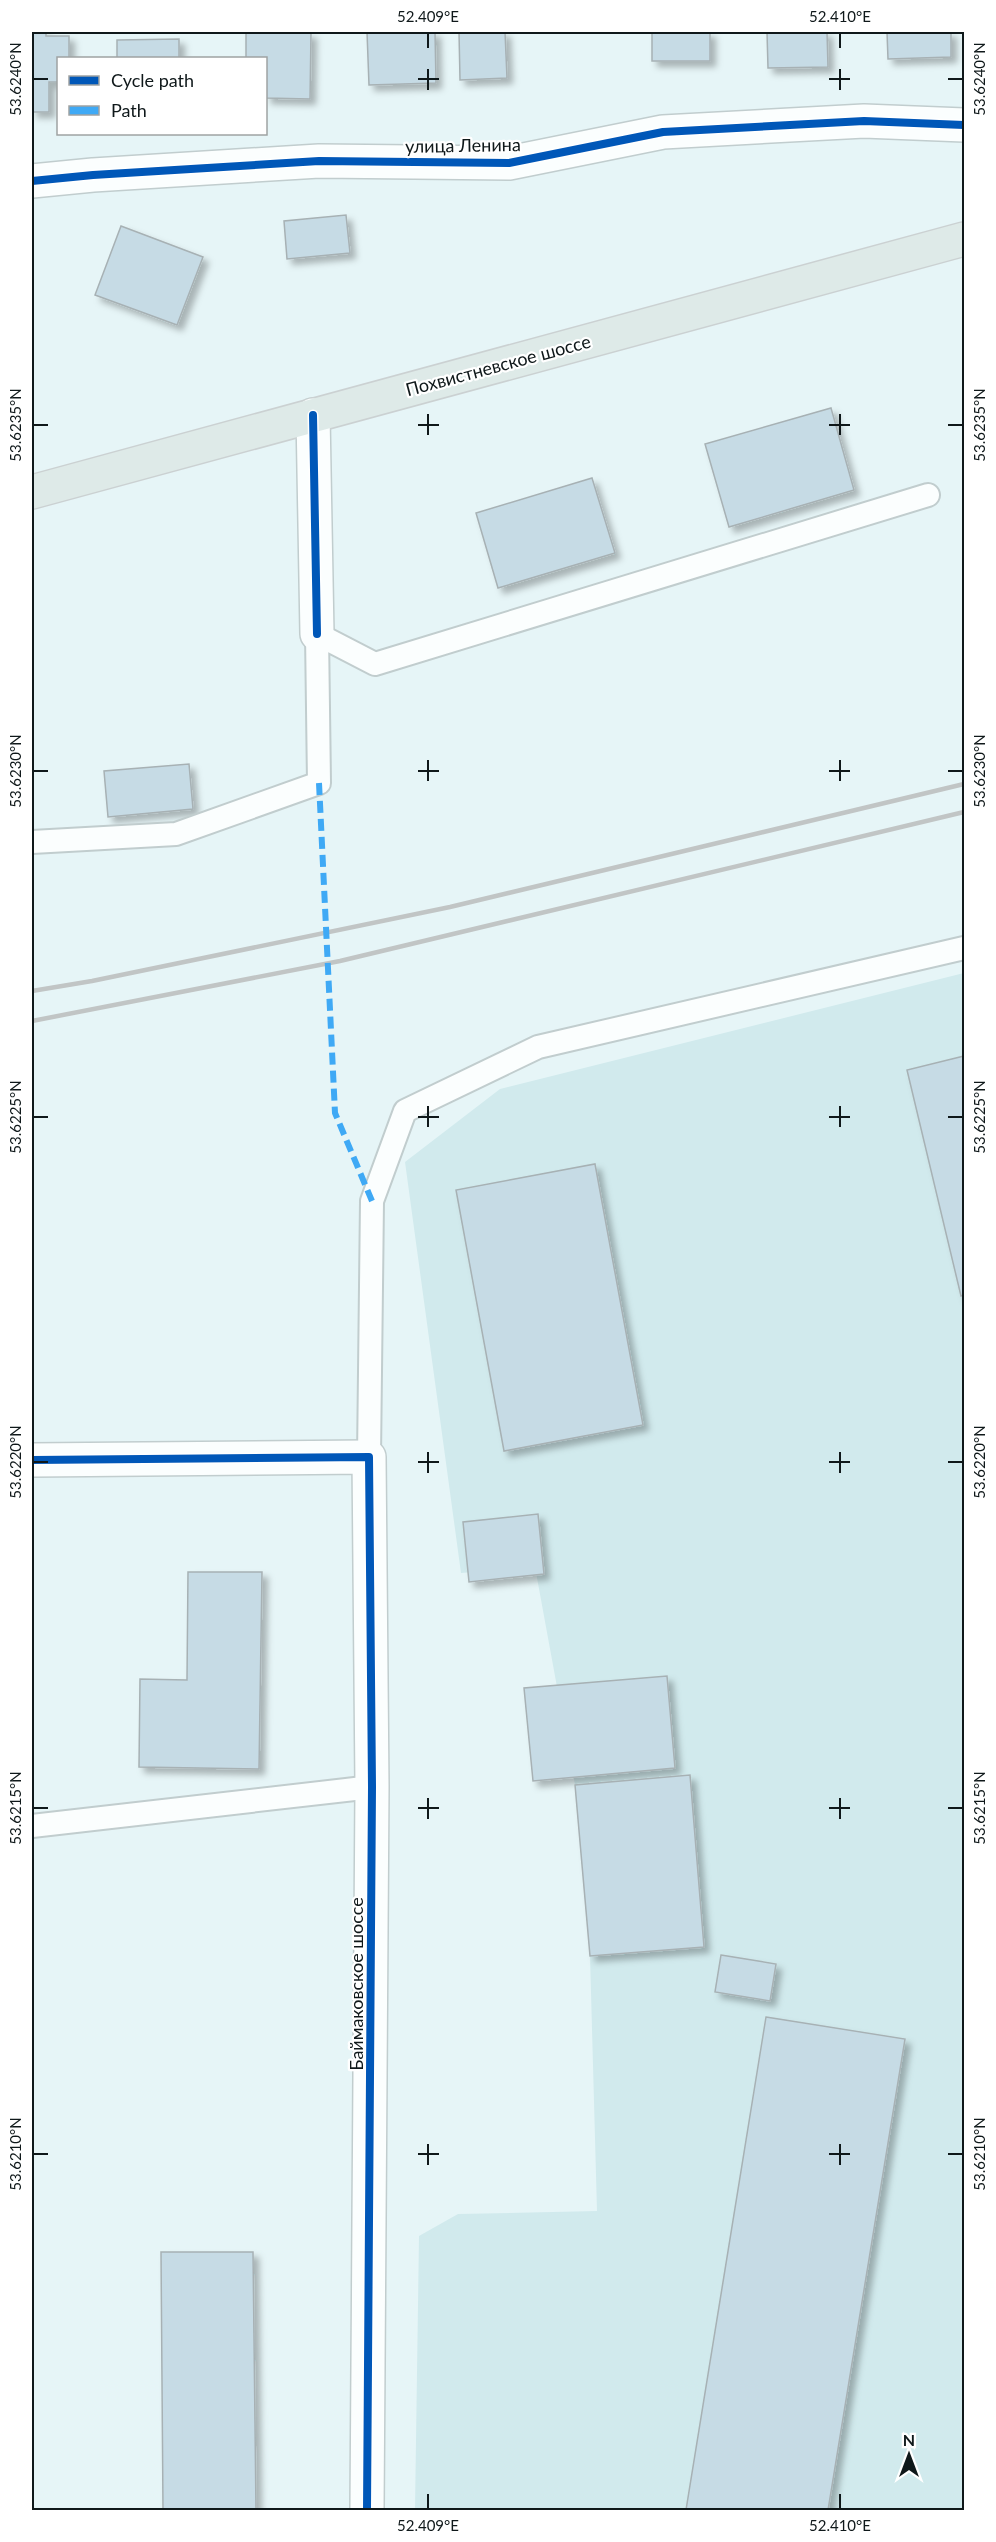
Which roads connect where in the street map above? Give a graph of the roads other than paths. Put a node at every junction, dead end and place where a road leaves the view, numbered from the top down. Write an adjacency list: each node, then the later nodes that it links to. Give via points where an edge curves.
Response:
1 (964, 124): 2 (street, улица Ленина, via 864,121 663,132 509,163 319,161)
2 (32, 181)
3 (964, 239): 4 (main road, Похвистневское шоссе)
4 (313, 415): 5 (main road, Похвистневское шоссе); 7 (street)
5 (32, 492)
6 (928, 495): 7 (lane, via 375,664)
7 (317, 634): 8 (lane, via 319,783 176,834)
8 (32, 842)
9 (964, 948): 10 (lane, via 538,1047 405,1111 372,1201)
10 (369, 1457): 11 (street); 12 (street, Баймаковское шоссе)
11 (32, 1460)
12 (372, 1787): 13 (lane); 14 (street, Баймаковское шоссе)
13 (32, 1826)
14 (367, 2511)

